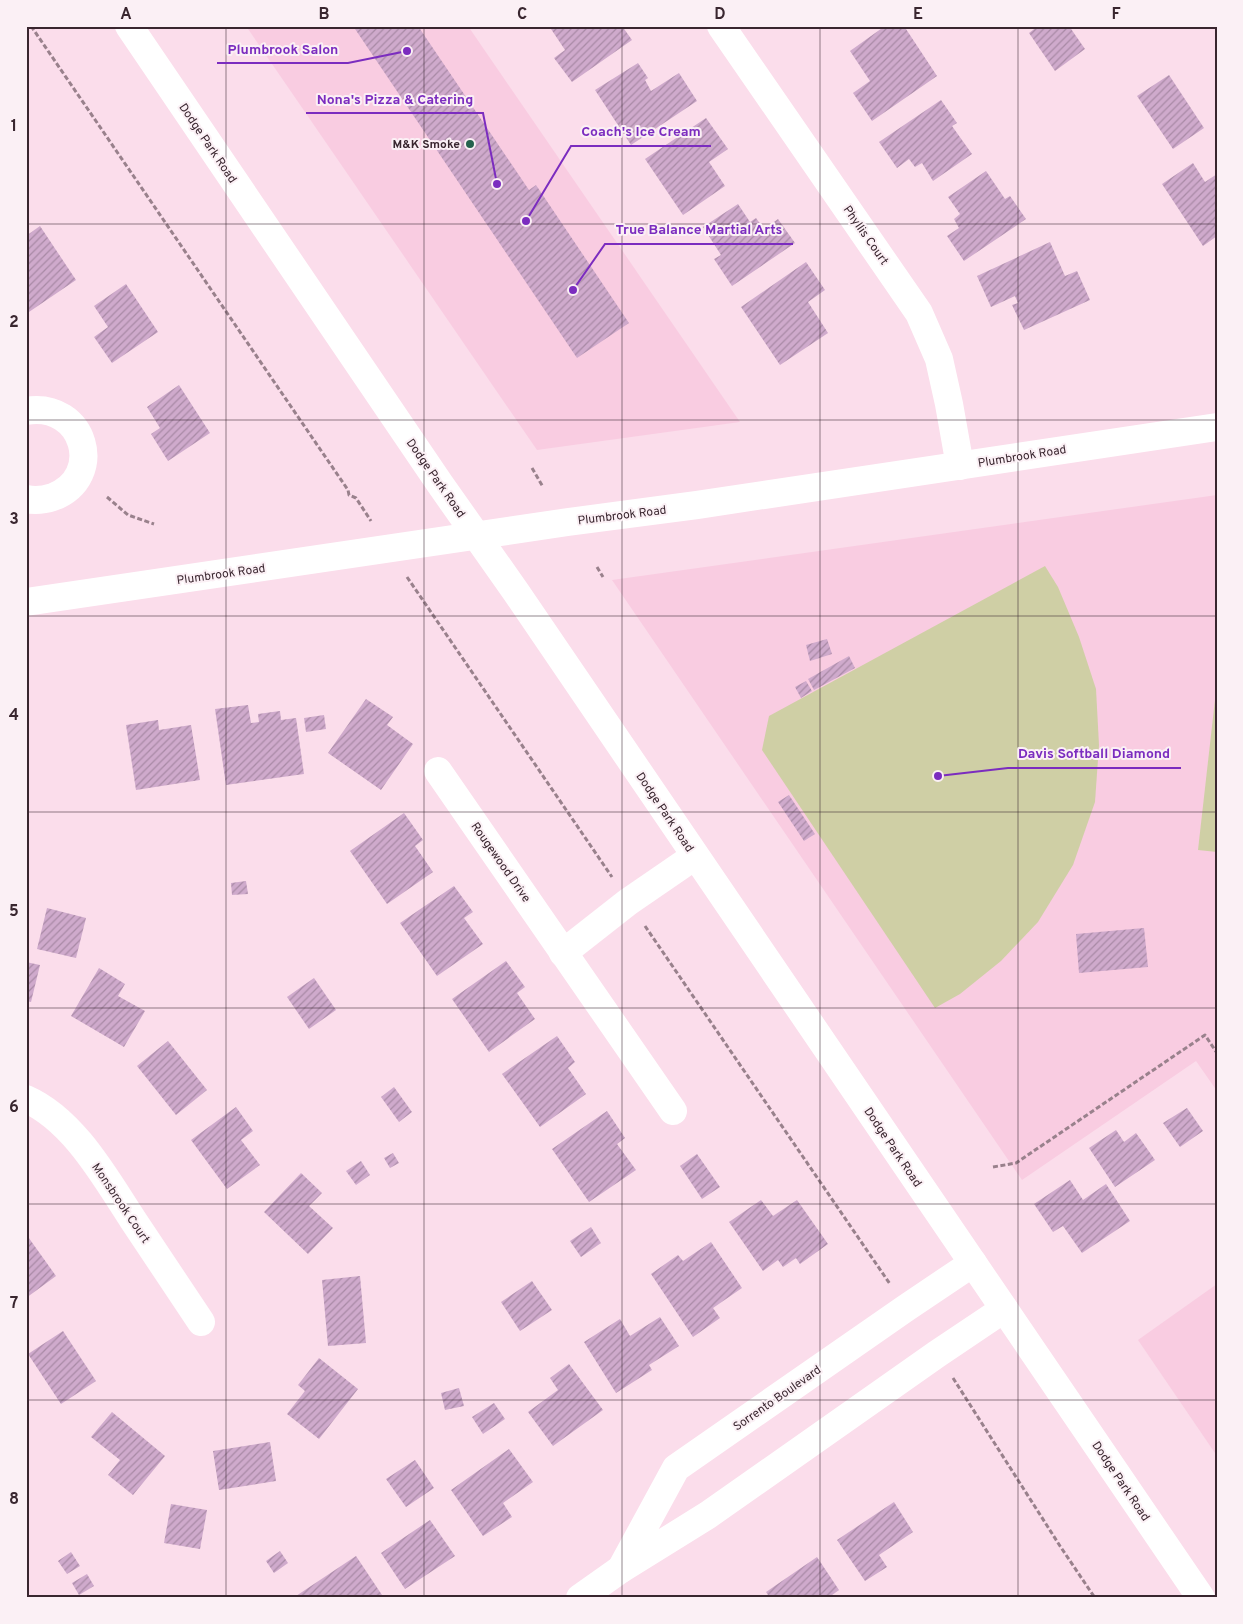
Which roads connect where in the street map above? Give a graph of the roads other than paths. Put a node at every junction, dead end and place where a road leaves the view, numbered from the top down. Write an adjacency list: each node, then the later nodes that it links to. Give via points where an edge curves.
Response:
1 (129, 26): 7 (street, Dodge Park Road)
2 (721, 26): 5 (street, Phyllis Court, via 918,314 939,359)
3 (30, 409): 6 (street, via 53,412 66,419 82,443 83,458 80,472 72,485 60,494 46,500)
4 (1217, 427): 5 (street, Plumbrook Road)
5 (960, 466): 7 (street, Plumbrook Road)
6 (26, 499)
7 (476, 536): 8 (street, Plumbrook Road); 10 (street, Dodge Park Road)
8 (26, 602)
9 (438, 771): 11 (street, Rougewood Drive)
10 (695, 856): 11 (street, via 628,902); 14 (street, Dodge Park Road)
11 (563, 953): 13 (street, Rougewood Drive)
12 (26, 1100): 16 (street, Monsbrook Court, via 62,1124 88,1154)
13 (673, 1111)
14 (972, 1263): 15 (street, Dodge Park Road); 17 (street, Sorrento Boulevard, via 676,1468)
15 (1004, 1309): 17 (street, Sorrento Boulevard, via 708,1515); 19 (street, Dodge Park Road)
16 (201, 1322)
17 (621, 1569): 18 (street, Sorrento Boulevard)
18 (580, 1598)
19 (1201, 1598)

